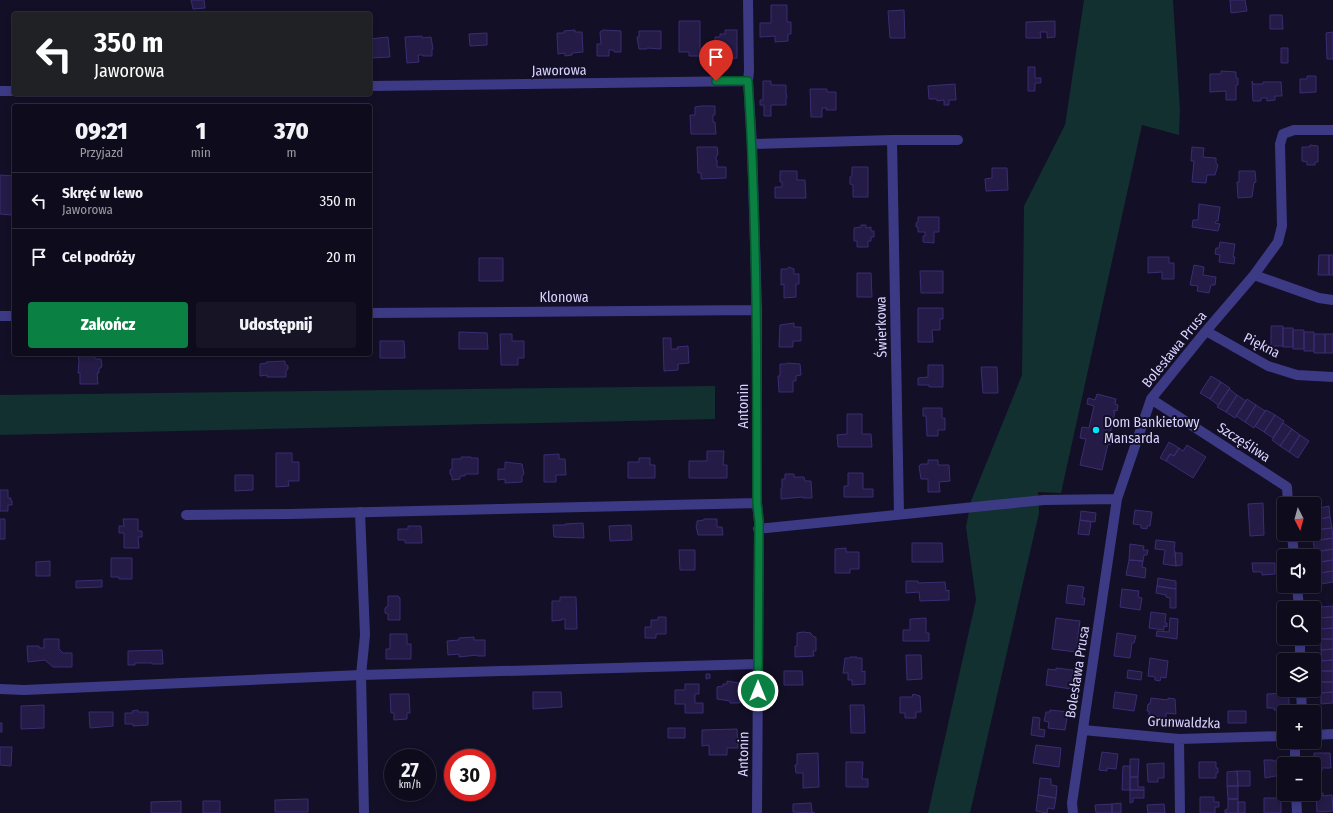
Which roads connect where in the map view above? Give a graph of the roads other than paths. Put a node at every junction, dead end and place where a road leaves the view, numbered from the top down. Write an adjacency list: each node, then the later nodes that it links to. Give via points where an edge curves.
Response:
1 (748, 0): 2 (street, Antonin)
2 (748, 81): 3 (street, Jaworowa); 9 (street, Antonin)
3 (372, 86)
4 (0, 91): 5 (street)
5 (12, 91)
6 (1333, 130): 10 (street, Bolesława Prusa, via 1294,130 1283,134 1280,144 1282,226 1278,242)
7 (892, 140): 8 (street); 9 (street); 24 (street, Świerkowa)
8 (958, 140)
9 (752, 144): 12 (street, Antonin)
10 (1254, 275): 11 (street, via 1319,298); 16 (street, Bolesława Prusa)
11 (1333, 300)
12 (757, 310): 13 (street, Klonowa); 21 (street, Antonin)
13 (372, 312)
14 (0, 316): 15 (street)
15 (12, 316)
16 (1206, 331): 17 (street, Piękna, via 1268,366 1297,375); 18 (street, Bolesława Prusa)
17 (1333, 377)
18 (1151, 398): 19 (street, Szczęśliwa, via 1286,487); 20 (street, Bolesława Prusa)
19 (1287, 497)
20 (1117, 499): 24 (street, via 1044,500); 29 (street, Bolesława Prusa)
21 (757, 503): 22 (street); 25 (street, Antonin)
22 (360, 512): 23 (street); 27 (street, via 365,635)
23 (186, 514)
24 (899, 514): 25 (street)
25 (758, 529): 26 (street, Antonin)
26 (758, 664): 27 (street); 36 (street, Antonin)
27 (361, 675): 28 (street); 35 (street)
28 (0, 689)
29 (1082, 730): 33 (street, Grunwaldzka); 37 (street, Bolesława Prusa, via 1072,803)
30 (1333, 734): 31 (street)
31 (1321, 735)
32 (1277, 736): 33 (street, Grunwaldzka)
33 (1179, 739): 38 (street)
34 (1296, 801): 39 (street)
35 (364, 813)
36 (757, 813)
37 (1073, 813)
38 (1180, 813)
39 (1297, 813)

